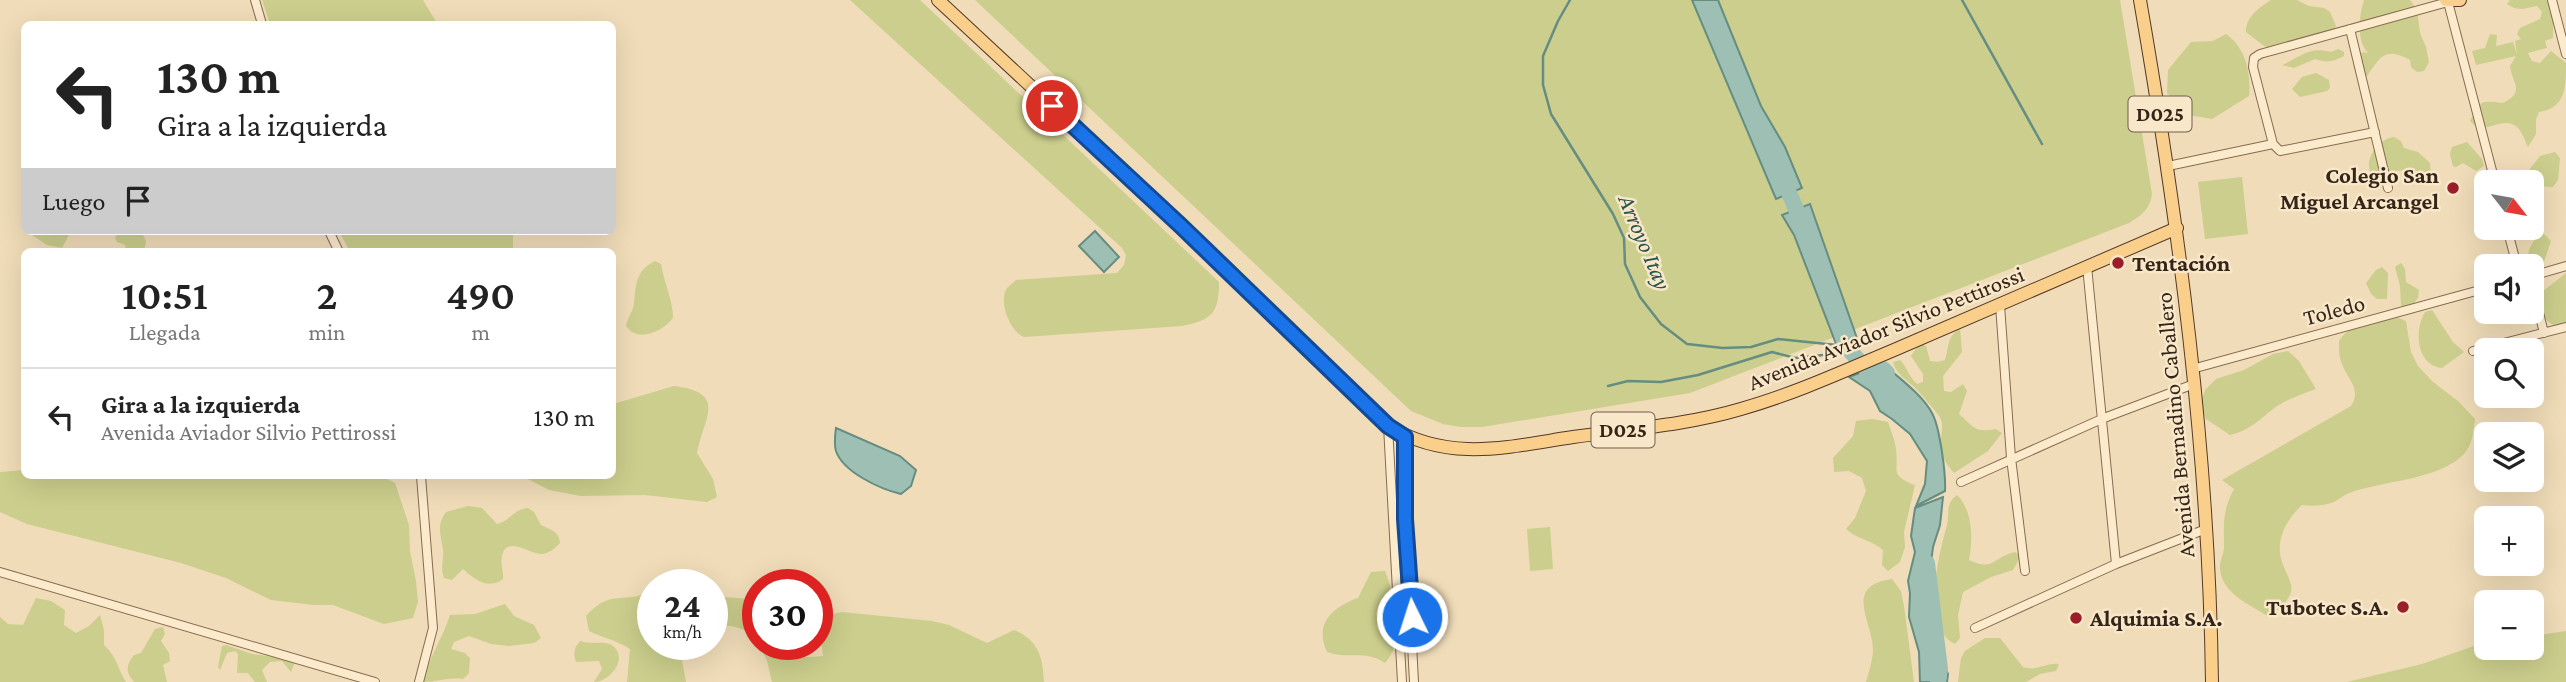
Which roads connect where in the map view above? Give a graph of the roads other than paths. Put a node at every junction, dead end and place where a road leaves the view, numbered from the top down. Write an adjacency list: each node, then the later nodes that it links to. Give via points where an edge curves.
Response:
1 (255, 0): 6 (street)
2 (938, 0): 27 (main road, Avenida Aviador Silvio Pettirossi / D025)
3 (2140, 0): 11 (main road, Avenida Bernadino Caballero / D025)
4 (2552, 0): 8 (street)
5 (2451, 1): 7 (street); 12 (street)
6 (261, 21)
7 (2350, 29): 9 (street); 10 (street, via 2254,58)
8 (2566, 54)
9 (2375, 132): 10 (street, via 2280,151); 13 (street)
10 (2273, 144): 11 (street)
11 (2168, 166): 14 (main road, Avenida Bernadino Caballero / D025)
12 (2492, 170)
13 (2388, 188)
14 (2177, 228): 15 (main road, Avenida Aviador Silvio Pettirossi / D025); 24 (main road, Avenida Bernadino Caballero)
15 (2087, 266): 19 (main road, Avenida Aviador Silvio Pettirossi / D025); 26 (street)
16 (2566, 266): 17 (street)
17 (2544, 272)
18 (2474, 292): 24 (street, Toledo)
19 (2000, 305): 28 (main road, Avenida Aviador Silvio Pettirossi / D025, via 1739,410 1481,450 1449,449); 29 (street)
20 (2542, 324): 22 (street)
21 (2566, 327): 22 (street)
22 (2544, 333): 23 (street)
23 (2473, 351)
24 (2192, 369): 25 (main road, Avenida Bernadino Caballero)
25 (2194, 384): 26 (street); 32 (main road, Avenida Bernadino Caballero)
26 (2104, 418): 29 (street); 33 (street)
27 (1388, 426): 28 (main road, Avenida Aviador Silvio Pettirossi / D025); 39 (street)
28 (1405, 437): 40 (street)
29 (2011, 458): 31 (street); 34 (street)
30 (421, 479): 38 (street, via 433,628)
31 (1961, 482)
32 (2206, 529): 33 (street); 41 (main road, Avenida Bernadino Caballero)
33 (2116, 564): 36 (street)
34 (2025, 570)
35 (0, 572): 37 (street)
36 (1975, 628)
37 (375, 682)
38 (419, 682)
39 (1402, 682)
40 (1414, 682)
41 (2212, 682)

